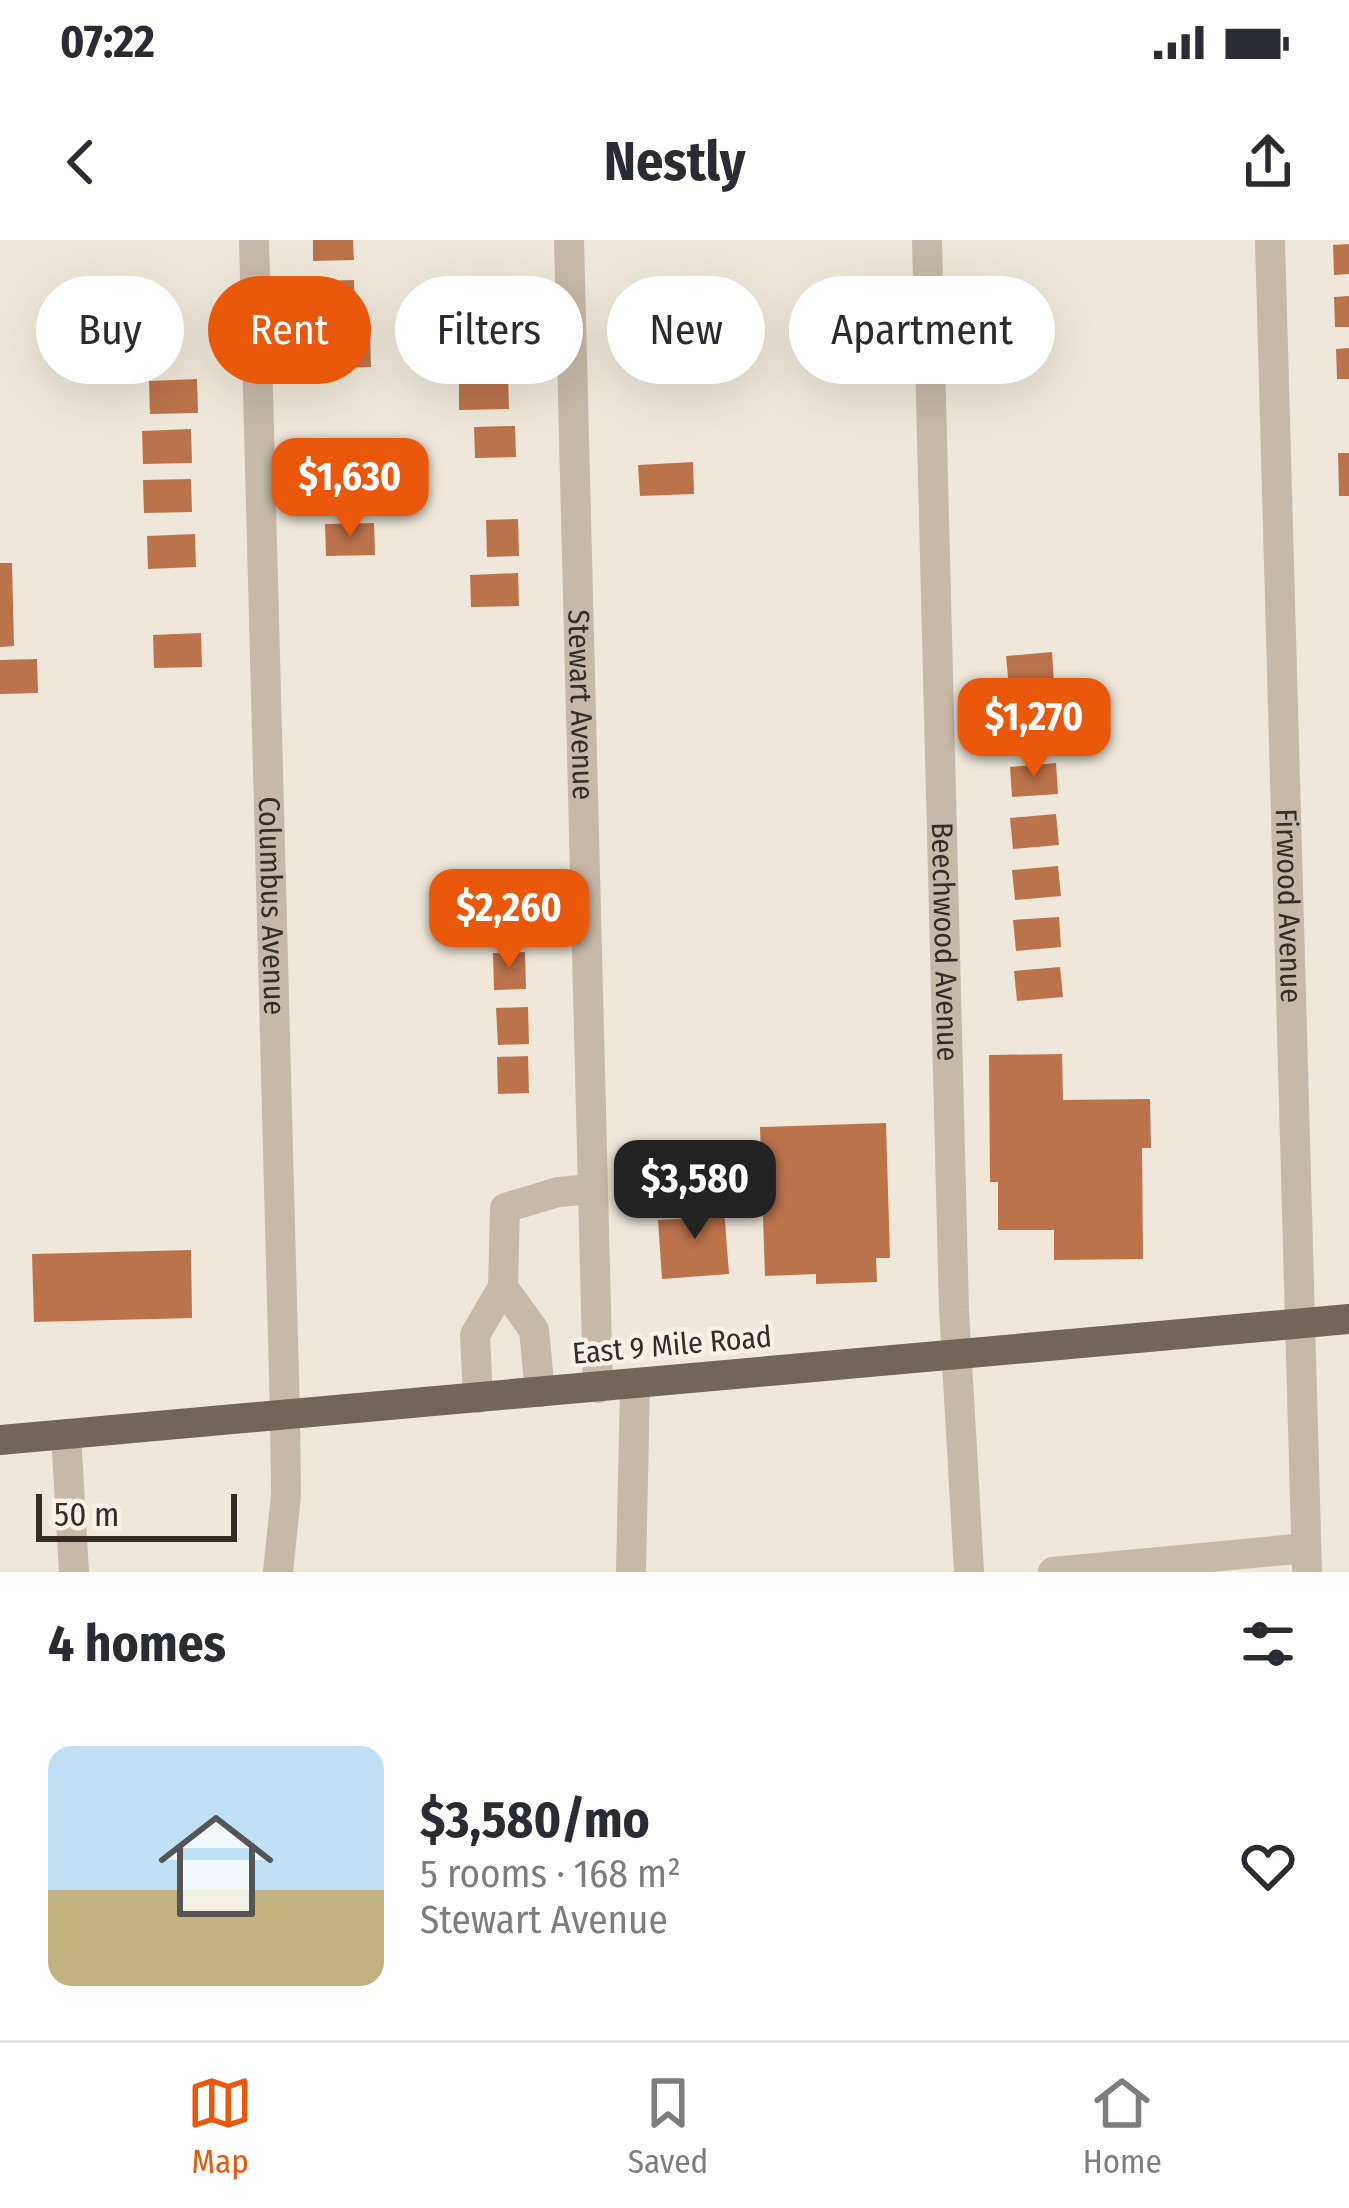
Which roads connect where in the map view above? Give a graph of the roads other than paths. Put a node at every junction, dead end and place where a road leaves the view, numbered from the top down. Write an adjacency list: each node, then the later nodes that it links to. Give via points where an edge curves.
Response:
1 (254, 240): 14 (street, Columbus Avenue)
2 (569, 240): 5 (street, Stewart Avenue)
3 (927, 240): 9 (street, Beechwood Avenue)
4 (1270, 240): 8 (street, Firwood Avenue)
5 (592, 1189): 6 (street, via 505,1208); 11 (street, Stewart Avenue)
6 (502, 1287): 12 (street, via 534,1330); 13 (street, via 475,1335)
7 (1349, 1319): 8 (main road, East 9 Mile Road)
8 (1299, 1324): 9 (main road, East 9 Mile Road); 17 (street, Firwood Avenue)
9 (960, 1358): 10 (main road, East 9 Mile Road); 21 (street, Beechwood Avenue)
10 (635, 1384): 11 (main road, East 9 Mile Road); 20 (street)
11 (598, 1388): 12 (main road, East 9 Mile Road)
12 (540, 1393): 13 (main road, East 9 Mile Road)
13 (478, 1398): 14 (main road, East 9 Mile Road)
14 (285, 1415): 15 (main road, East 9 Mile Road); 19 (street, Columbus Avenue)
15 (66, 1434): 16 (main road, East 9 Mile Road); 18 (street)
16 (0, 1440)
17 (1306, 1560): 22 (street)
18 (74, 1572)
19 (278, 1572)
20 (631, 1572)
21 (969, 1572)
22 (1053, 1572)

